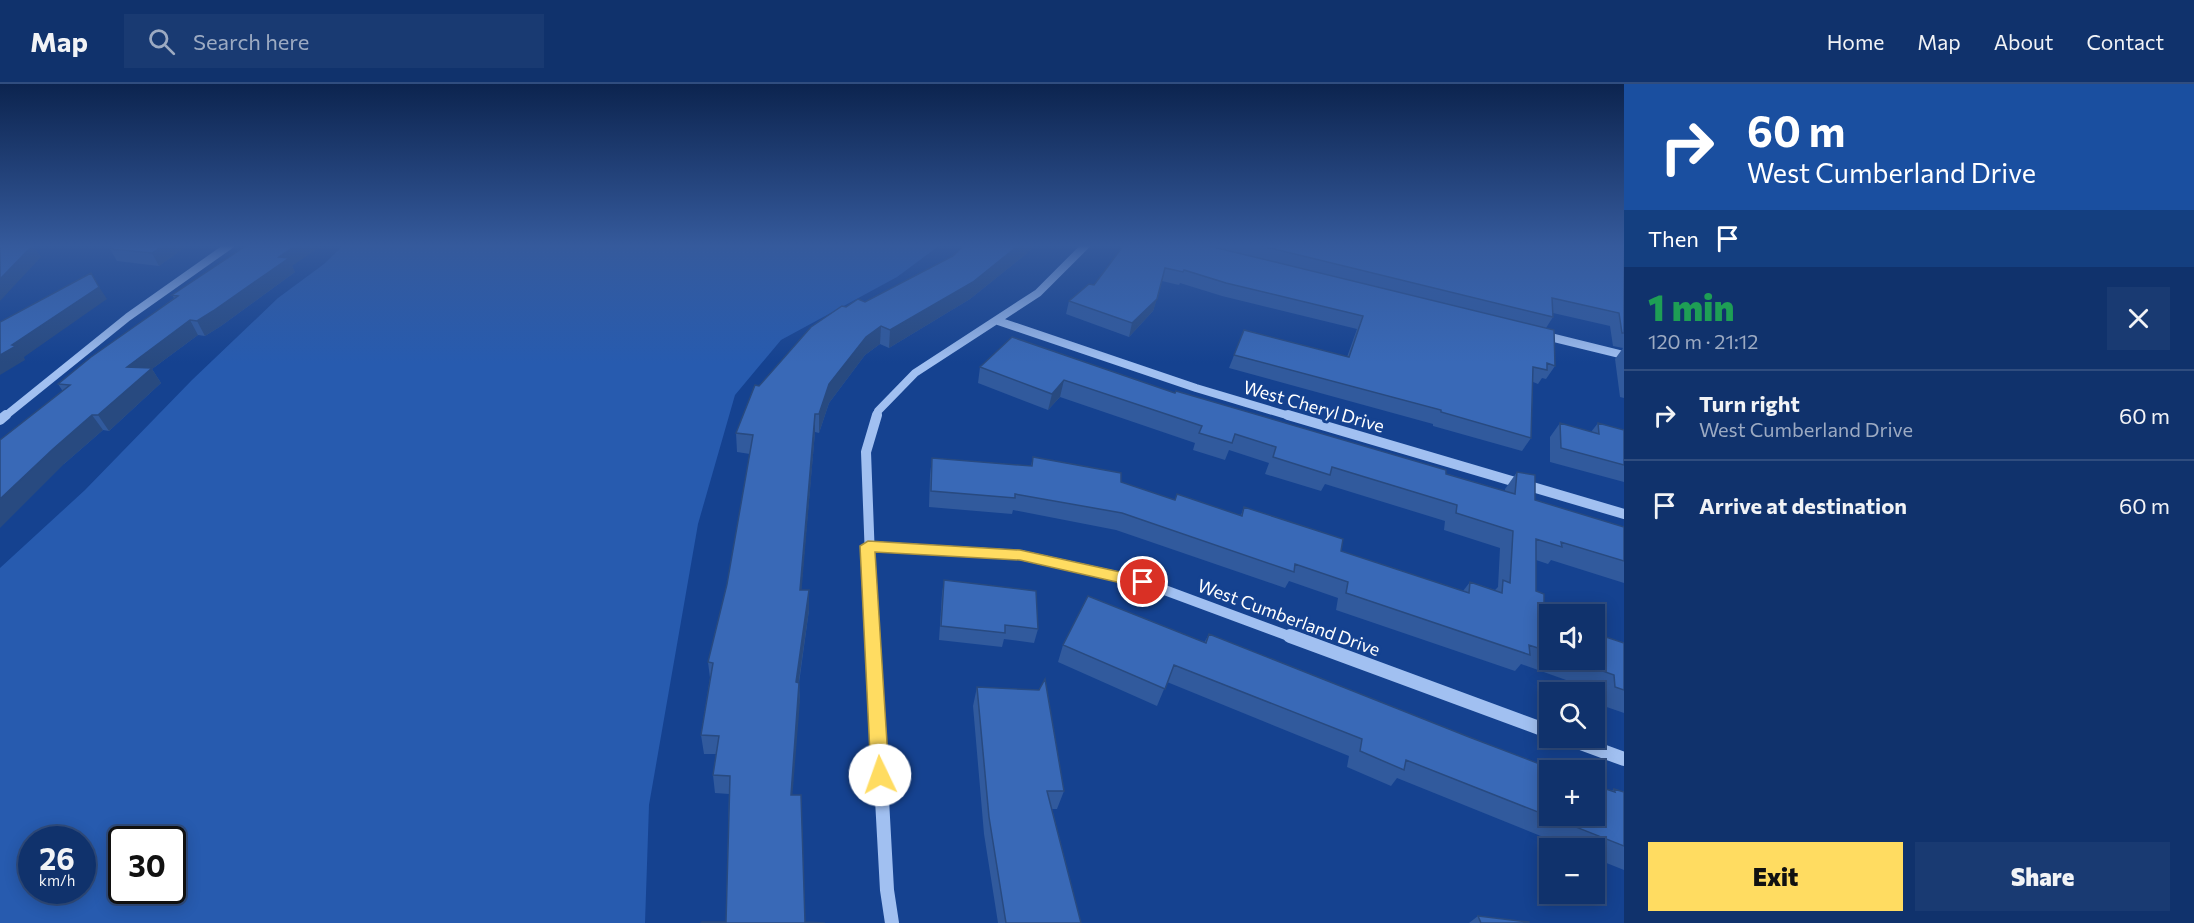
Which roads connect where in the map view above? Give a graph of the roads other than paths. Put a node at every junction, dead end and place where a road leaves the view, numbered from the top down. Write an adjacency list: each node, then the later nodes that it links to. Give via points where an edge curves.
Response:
1 (175, 284): 6 (street)
2 (1047, 284): 3 (street)
3 (998, 321): 7 (street, West Cheryl Drive, via 1196,388); 8 (street, via 915,373 878,411 866,452)
4 (1535, 334): 5 (street)
5 (1624, 355)
6 (0, 420)
7 (1624, 514)
8 (868, 546): 9 (street, West Cumberland Drive, via 1020,555 1143,582); 12 (street)
9 (1539, 728)
10 (1594, 748): 11 (street)
11 (1624, 759)
12 (892, 923)

